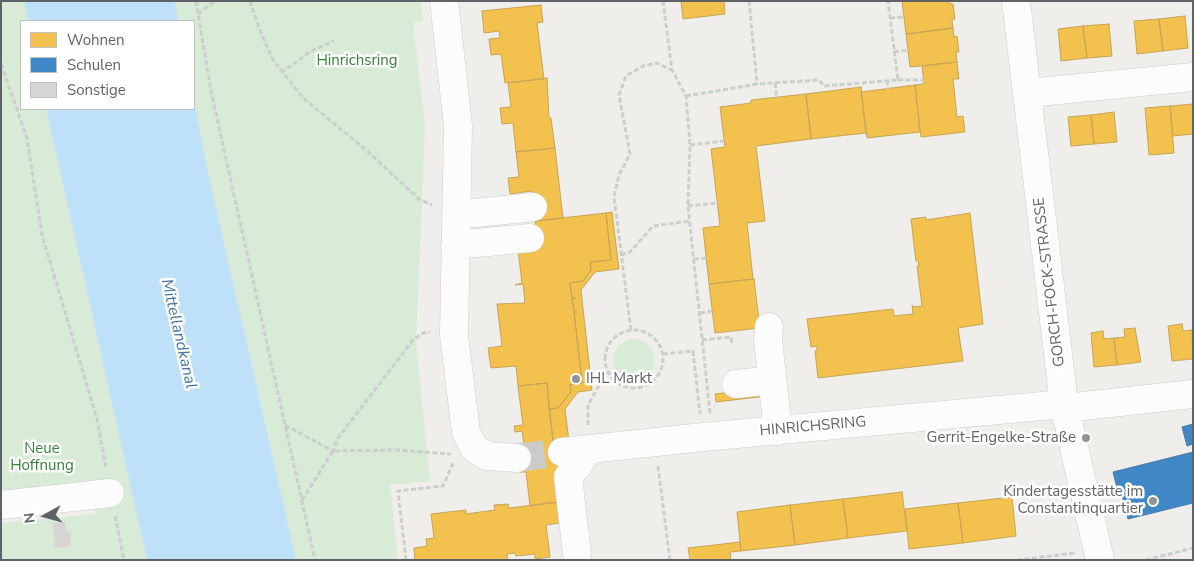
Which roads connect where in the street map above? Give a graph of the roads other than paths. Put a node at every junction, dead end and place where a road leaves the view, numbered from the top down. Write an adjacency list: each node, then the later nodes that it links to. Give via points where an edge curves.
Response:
1 (444, 1): 6 (street, via 458,126)
2 (1016, 1): 4 (street, GORCH-FOCK-STRASSE)
3 (1193, 77): 4 (street)
4 (1028, 93): 13 (street, GORCH-FOCK-STRASSE)
5 (533, 207): 6 (street)
6 (456, 215): 8 (street)
7 (530, 238): 8 (street)
8 (455, 245): 15 (street, via 454,336 466,432 474,448 487,456)
9 (769, 327): 10 (street)
10 (772, 380): 11 (street); 14 (street)
11 (736, 384)
12 (1193, 394): 13 (street)
13 (1073, 405): 14 (street, HINRICHSRING); 19 (street, GORCH-FOCK-STRASSE)
14 (778, 431): 18 (street, HINRICHSRING, via 707,428 655,442 572,451 582,460 568,477)
15 (517, 458)
16 (110, 493): 17 (street)
17 (1, 505)
18 (578, 554)
19 (1099, 555)

